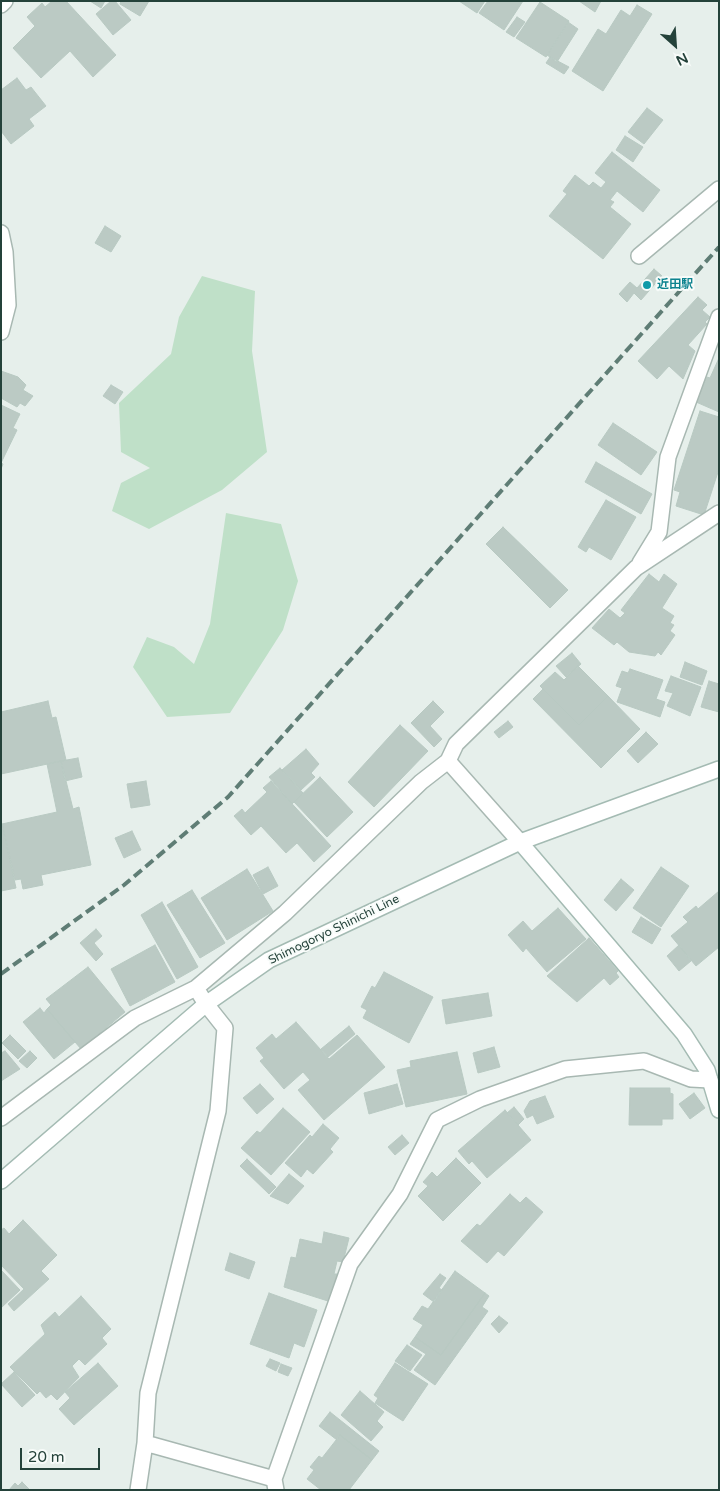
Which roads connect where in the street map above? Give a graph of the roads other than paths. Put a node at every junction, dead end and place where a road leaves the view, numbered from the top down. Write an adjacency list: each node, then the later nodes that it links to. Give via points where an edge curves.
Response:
1 (5, 1): 2 (street)
2 (1, 5)
3 (719, 189): 5 (street)
4 (1, 233): 7 (street, via 8,306)
5 (640, 256)
6 (719, 317): 9 (street, via 668,457 659,532)
7 (1, 332)
8 (719, 513): 9 (street)
9 (636, 568): 10 (street, via 456,744)
10 (448, 761): 12 (street); 13 (street, via 421,782 285,913)
11 (719, 769): 12 (street, Shimogoryo Shinichi Line)
12 (520, 842): 14 (street, Shimogoryo Shinichi Line, via 269,960); 15 (street, via 684,1034)
13 (196, 988): 14 (street); 17 (street, via 135,1018)
14 (206, 1004): 18 (street, Shimogoryo Shinichi Line); 19 (street, via 225,1028 218,1111 148,1393)
15 (710, 1080): 16 (street); 20 (street, via 691,1079 644,1061 565,1069 480,1099 437,1120 400,1194 350,1264)
16 (719, 1110)
17 (1, 1118)
18 (1, 1181)
19 (145, 1443): 20 (street); 21 (street)
20 (275, 1485)
21 (138, 1490)

